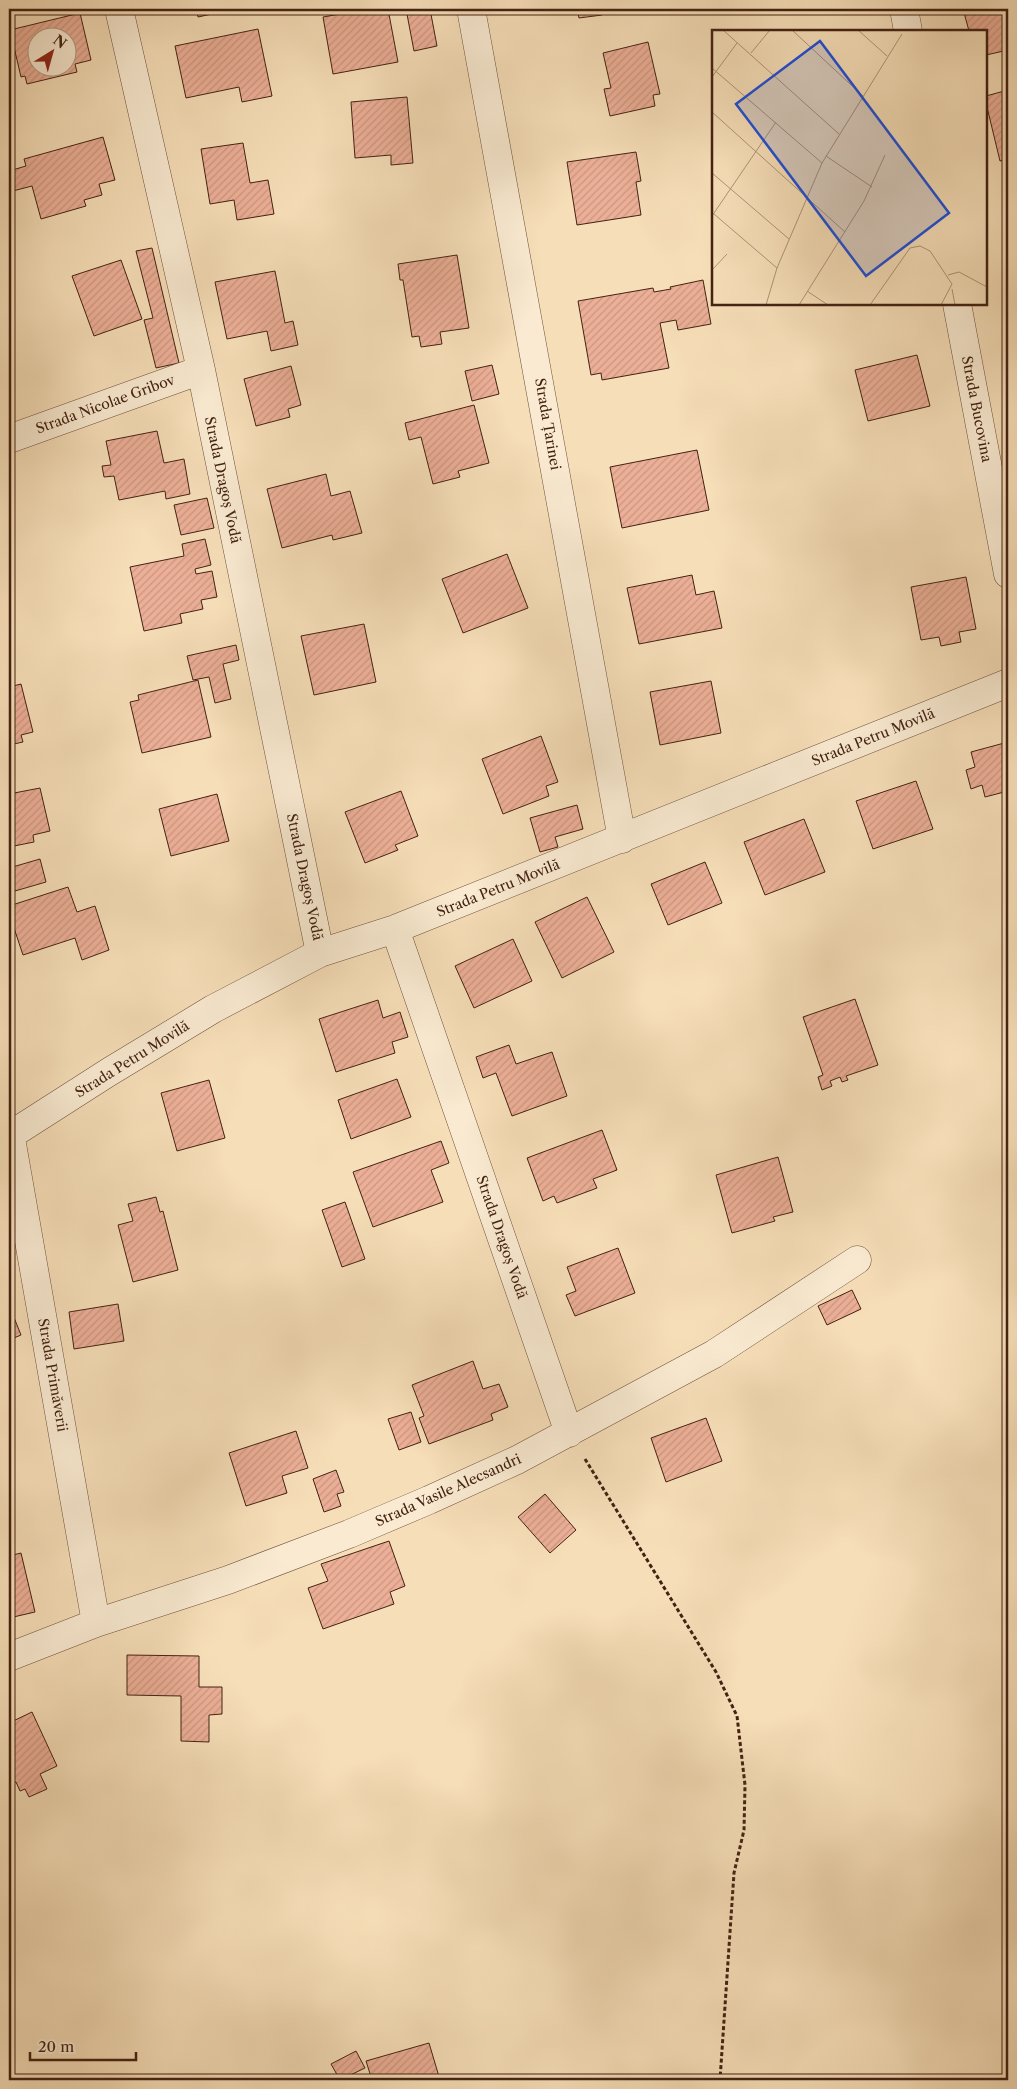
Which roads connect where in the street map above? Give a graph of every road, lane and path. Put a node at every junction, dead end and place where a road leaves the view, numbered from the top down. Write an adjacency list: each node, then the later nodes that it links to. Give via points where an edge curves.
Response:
1 (119, 9): 6 (street, Strada Dragoș Vodă)
2 (471, 9): 10 (street, Strada Țarinei)
3 (904, 9): 4 (street)
4 (908, 30)
5 (957, 305): 8 (street, Strada Bucovina)
6 (200, 370): 7 (street, Strada Nicolae Gribov); 12 (street, Strada Dragoș Vodă)
7 (9, 439)
8 (1008, 574)
9 (1008, 683): 10 (street, Strada Petru Movilă)
10 (622, 839): 11 (street, Strada Petru Movilă)
11 (395, 928): 12 (street, Strada Petru Movilă); 15 (street, Strada Dragoș Vodă)
12 (320, 953): 13 (street, Strada Petru Movilă, via 213,1009)
13 (9, 1133): 16 (street, Strada Primăverii)
14 (857, 1260): 15 (street, Strada Vasile Alecsandri, via 714,1354)
15 (569, 1433): 16 (street, Strada Vasile Alecsandri, via 517,1460 349,1534 228,1580); 18 (path, via 716,1672 737,1716 745,1785 744,1830 734,1873)
16 (96, 1623): 17 (street, Strada Vasile Alecsandri)
17 (9, 1657)
18 (720, 2080)

